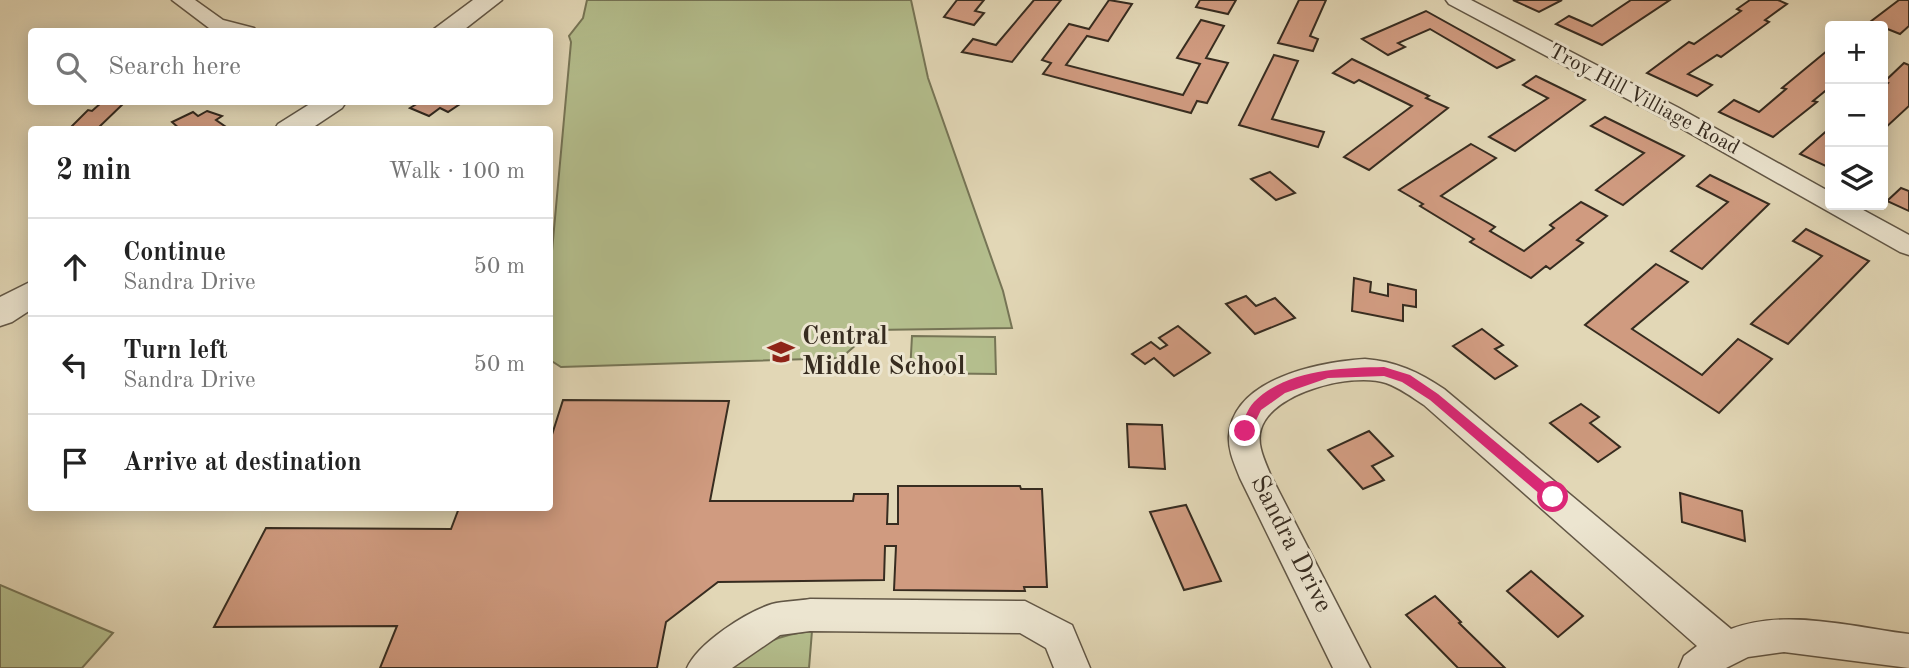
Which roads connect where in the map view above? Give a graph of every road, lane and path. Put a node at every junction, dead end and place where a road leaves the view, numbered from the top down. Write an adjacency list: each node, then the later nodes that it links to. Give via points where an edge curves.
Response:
1 (182, 0): 4 (street, via 216,23)
2 (490, 0): 5 (street)
3 (1456, 0): 8 (street, Troy Hill Villiage Road)
4 (233, 28)
5 (449, 28)
6 (327, 105): 7 (street)
7 (294, 126)
8 (1825, 199)
9 (1844, 210): 10 (street)
10 (1909, 246)
11 (28, 296): 12 (street)
12 (0, 313)
13 (1725, 647): 14 (street, via 1783,635); 17 (street, Sandra Drive, via 1434,397 1406,379 1384,372 1349,371 1304,381 1257,407 1245,431 1244,446); 18 (street)
14 (1909, 651)
15 (1065, 652): 16 (street, via 1025,617 794,616 752,631)
16 (705, 668)
17 (1352, 668)
18 (1697, 668)

